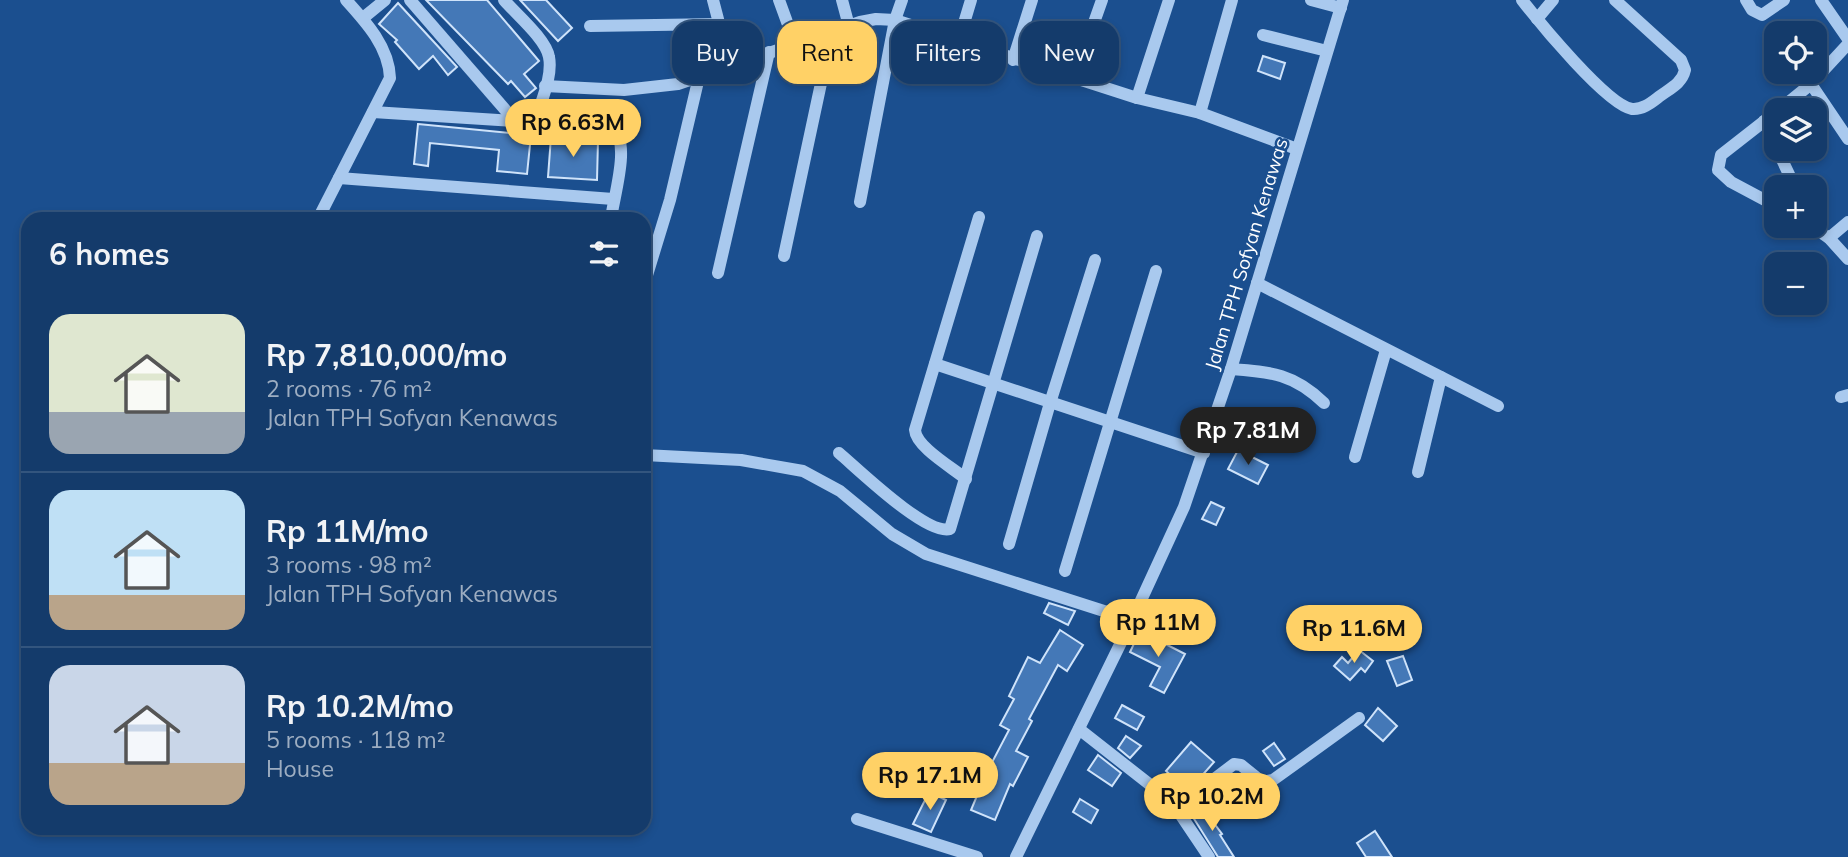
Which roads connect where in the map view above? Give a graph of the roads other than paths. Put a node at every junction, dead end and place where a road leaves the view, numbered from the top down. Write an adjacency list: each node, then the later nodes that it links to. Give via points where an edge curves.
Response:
1 (346, 0): 22 (street)
2 (385, 0): 22 (street)
3 (410, 0): 53 (street)
4 (504, 0): 48 (street, via 546,48 550,60)
5 (713, 0): 25 (street)
6 (779, 0): 26 (street)
7 (842, 0): 27 (street)
8 (901, 0): 24 (street)
9 (971, 0): 29 (street)
10 (1032, 0): 40 (street)
11 (1102, 0): 30 (street)
12 (1169, 0): 50 (street)
13 (1232, 0): 52 (street)
14 (1311, 0): 21 (street)
15 (1522, 0): 23 (street)
16 (1553, 0): 23 (street)
17 (1615, 0): 23 (street, via 1682,60 1685,70 1680,82 1637,109 1618,103)
18 (1746, 0): 19 (street, via 1762,15)
19 (1784, 0)
20 (1821, 0): 34 (street)
21 (1342, 4): 36 (street, Jalan TPH Sofyan Kenawas)
22 (363, 18): 51 (street, via 389,66 390,78)
23 (1537, 19)
24 (895, 20): 28 (street); 61 (street)
25 (720, 21)
26 (787, 21)
27 (848, 21)
28 (868, 21)
29 (965, 21)
30 (1095, 21)
31 (672, 25): 32 (street)
32 (590, 26)
33 (1263, 35): 36 (street)
34 (1848, 41): 42 (street)
35 (777, 50): 37 (street)
36 (1327, 51): 57 (street, Jalan TPH Sofyan Kenawas)
37 (769, 52): 38 (street); 73 (street)
38 (763, 54)
39 (1006, 58): 40 (street)
40 (1013, 60): 41 (street)
41 (1020, 62)
42 (1827, 65)
43 (672, 84): 48 (street, via 624,90)
44 (697, 84): 71 (street)
45 (821, 84): 68 (street)
46 (1090, 84): 50 (street)
47 (1811, 84): 49 (street); 56 (street)
48 (545, 86): 55 (street)
49 (1794, 98)
50 (1137, 99): 52 (street)
51 (373, 112): 53 (street); 58 (street)
52 (1200, 113): 57 (street)
53 (515, 121): 55 (street)
54 (1764, 121): 60 (street, via 1721,155 1718,170)
55 (535, 123): 59 (street, via 612,129 622,147)
56 (1848, 139)
57 (1297, 149): 74 (street, Jalan TPH Sofyan Kenawas)
58 (339, 178): 59 (street); 62 (street)
59 (613, 199): 63 (street)
60 (1764, 200)
61 (860, 202)
62 (322, 212)
63 (612, 212)
64 (979, 217): 76 (street)
65 (1848, 222): 67 (street)
66 (1037, 236): 79 (street)
67 (1829, 238): 69 (street)
68 (785, 256)
69 (1848, 259)
70 (1096, 260): 80 (street)
71 (651, 262)
72 (1156, 271): 83 (street)
73 (719, 273)
74 (1257, 283): 75 (street); 77 (street, Jalan TPH Sofyan Kenawas)
75 (1386, 350): 78 (street); 87 (street)
76 (935, 364): 79 (street); 89 (street, via 915,436)
77 (1231, 369): 81 (street, via 1290,378); 85 (street, Jalan TPH Sofyan Kenawas)
78 (1441, 377): 82 (street); 88 (street)
79 (993, 384): 80 (street); 89 (street)
80 (1050, 403): 83 (street); 90 (street)
81 (1324, 403)
82 (1498, 405)
83 (1112, 423): 85 (street); 91 (street)
84 (839, 453): 89 (street, via 915,516 942,530 952,526)
85 (1204, 453): 92 (street, Jalan TPH Sofyan Kenawas)
86 (651, 455): 92 (street, via 741,460 803,471 840,491 892,534 926,554)
87 (1355, 457)
88 (1418, 472)
89 (966, 479)
90 (1009, 544)
91 (1065, 571)
92 (1132, 620): 94 (street, Jalan TPH Sofyan Kenawas)
93 (1359, 718): 95 (street, via 1273,780 1262,782 1234,764)
94 (1079, 729): 95 (street); 98 (street, Jalan TPH Sofyan Kenawas)
95 (1176, 807): 99 (street)
96 (857, 819): 97 (street)
97 (977, 857)
98 (1016, 857)
99 (1209, 857)

